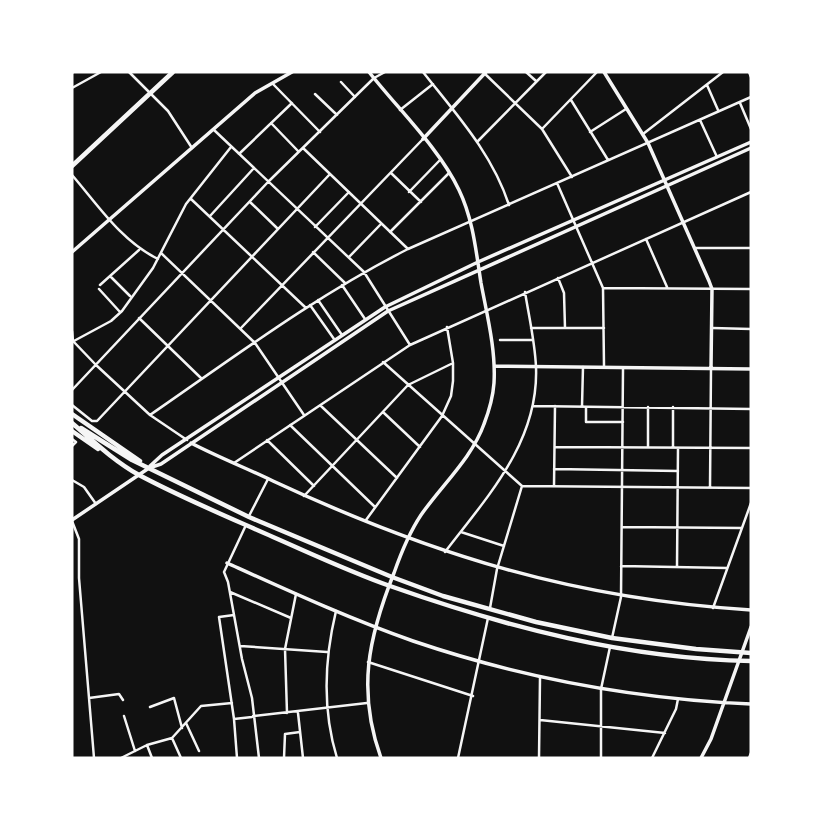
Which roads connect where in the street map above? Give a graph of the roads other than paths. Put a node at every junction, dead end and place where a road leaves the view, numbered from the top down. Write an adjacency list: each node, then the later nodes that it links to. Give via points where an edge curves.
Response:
1 (101, 72): 22 (street)
2 (129, 72): 23 (street)
3 (173, 72): 23 (main road)
4 (292, 72): 17 (street)
5 (369, 72): 16 (street)
6 (385, 72): 16 (street)
7 (423, 72): 20 (street)
8 (484, 72): 29 (street); 31 (street)
9 (526, 72): 19 (street)
10 (546, 72): 19 (street)
11 (597, 72): 27 (street)
12 (604, 72): 32 (street)
13 (723, 72): 21 (street)
14 (749, 72): 15 (street)
15 (751, 77)
16 (374, 78): 25 (street); 33 (street)
17 (271, 82): 28 (street); 40 (street)
18 (341, 82): 25 (street)
19 (536, 82): 29 (street)
20 (433, 84): 31 (street); 33 (street)
21 (707, 85): 34 (street); 43 (street)
22 (72, 88)
23 (150, 93): 49 (street); 57 (main road)
24 (315, 94): 35 (street)
25 (355, 97): 35 (street)
26 (751, 97): 30 (street)
27 (571, 100): 39 (street); 42 (street)
28 (292, 103): 37 (street); 41 (street)
29 (515, 103): 39 (street); 45 (street)
30 (740, 103): 34 (street); 38 (street)
31 (452, 108): 44 (street); 45 (street)
32 (627, 109): 42 (street); 43 (street)
33 (400, 110): 44 (street)
34 (719, 112): 36 (street)
35 (337, 115): 41 (street)
36 (700, 120): 47 (street); 54 (street)
37 (271, 123): 52 (street); 53 (street)
38 (751, 128)
39 (542, 129): 63 (street)
40 (214, 130): 48 (street); 49 (street)
41 (320, 132): 50 (street)
42 (590, 132): 56 (street)
43 (643, 134): 47 (street)
44 (423, 139): 55 (street); 59 (street)
45 (478, 141): 74 (street)
46 (751, 142): 54 (street)
47 (648, 143): 56 (street); 66 (street)
48 (231, 147): 53 (street); 70 (street)
49 (192, 148): 77 (street)
50 (303, 148): 52 (street); 61 (street)
51 (751, 148): 66 (street)
52 (299, 152): 64 (street)
53 (239, 154): 58 (street)
54 (717, 157): 66 (street)
55 (440, 160): 60 (street); 68 (street)
56 (608, 161): 63 (street)
57 (72, 166)
58 (254, 168): 64 (street); 76 (street)
59 (391, 173): 68 (street); 73 (street)
60 (449, 173): 72 (street); 78 (street)
61 (330, 174): 67 (street); 75 (street)
62 (72, 175): 77 (street)
63 (572, 177): 65 (street)
64 (268, 182): 71 (street); 75 (street)
65 (557, 183): 74 (street); 81 (street)
66 (666, 183): 79 (street); 81 (street)
67 (349, 192): 73 (street); 82 (street)
68 (410, 192): 72 (street)
69 (751, 192): 79 (street)
70 (191, 199): 76 (street); 93 (street)
71 (249, 202): 83 (street); 84 (street)
72 (421, 202): 85 (street)
73 (361, 203): 80 (street); 86 (street)
74 (509, 205): 78 (street)
75 (297, 210): 82 (street); 84 (street)
76 (210, 216): 83 (street)
77 (109, 218): 91 (street); 92 (street)
78 (471, 221): 90 (street); 98 (street)
79 (684, 222): 87 (street); 88 (street)
80 (382, 223): 85 (street); 96 (street)
81 (575, 223): 98 (street); 99 (street); 100 (street)
82 (315, 227): 86 (street)
83 (224, 229): 95 (street); 102 (street)
84 (278, 229): 95 (street)
85 (390, 232): 90 (street)
86 (327, 238): 94 (street); 96 (street)
87 (646, 239): 99 (street); 108 (street)
88 (695, 248): 89 (street); 109 (street)
89 (751, 248)
90 (408, 249): 101 (street)
91 (139, 250): 97 (street); 103 (street)
92 (72, 252)
93 (161, 253): 97 (street); 102 (street)
94 (313, 253): 105 (street); 106 (street)
95 (252, 257): 106 (street); 113 (street)
96 (349, 257): 101 (street)
97 (158, 259): 112 (street)
98 (478, 262): 100 (street); 117 (street)
99 (593, 262): 104 (street); 107 (street)
100 (479, 270): 117 (street); 118 (street)
101 (363, 272): 105 (street); 117 (street)
102 (183, 273): 113 (street); 120 (street)
103 (110, 276): 112 (street); 119 (street, via 100,287)
104 (558, 278): 111 (street); 125 (street, via 564,293)
105 (343, 284): 114 (street); 121 (street)
106 (282, 285): 116 (street); 123 (street)
107 (603, 288): 108 (street); 126 (street)
108 (667, 288): 109 (street)
109 (712, 289): 110 (street); 127 (street)
110 (751, 289)
111 (525, 292): 118 (street); 124 (street)
112 (131, 297): 119 (street)
113 (211, 300): 123 (street); 137 (street)
114 (318, 300): 115 (street); 130 (street)
115 (310, 305): 116 (street); 131 (street)
116 (306, 307): 135 (street)
117 (387, 309): 121 (street); 136 (street); 149 (street)
118 (486, 310): 122 (street); 141 (street)
119 (120, 312): 134 (street)
120 (139, 318): 137 (street); 140 (street)
121 (365, 319): 130 (street)
122 (447, 327): 136 (street); 139 (street)
123 (241, 328): 135 (street)
124 (531, 328): 125 (street); 133 (street)
125 (565, 328): 126 (street)
126 (604, 328): 144 (street)
127 (712, 328): 128 (street); 146 (street)
128 (751, 328)
129 (72, 331): 134 (street)
130 (342, 335): 131 (street)
131 (335, 340): 149 (street)
132 (500, 340): 133 (street)
133 (533, 340): 142 (street)
134 (72, 342): 140 (street)
135 (255, 343): 148 (street); 149 (street)
136 (410, 345): 138 (street)
137 (168, 346): 148 (street); 152 (street)
138 (383, 362): 150 (street); 154 (street)
139 (453, 363): 150 (street); 167 (street, via 451,396)
140 (96, 365): 151 (street); 152 (street)
141 (494, 366): 142 (street); 176 (street, via 491,404)
142 (536, 366): 143 (street); 155 (street)
143 (583, 367): 144 (street); 157 (street)
144 (604, 367): 145 (street)
145 (623, 368): 146 (street); 158 (street)
146 (711, 368): 147 (street); 161 (street)
147 (751, 369)
148 (202, 379): 165 (street)
149 (280, 380): 166 (street); 174 (street)
150 (408, 385): 163 (street); 167 (street)
151 (72, 390)
152 (125, 392): 153 (street, via 97,421 92,422); 165 (street)
153 (72, 405)
154 (320, 405): 166 (street); 175 (street)
155 (533, 406): 156 (street); 192 (street, via 518,451)
156 (555, 406): 157 (street); 179 (street)
157 (584, 407): 158 (street); 168 (street, via 586,422)
158 (623, 407): 159 (street); 168 (street)
159 (648, 407): 160 (street); 181 (street)
160 (673, 407): 161 (street); 182 (street)
161 (711, 408): 162 (street); 183 (street)
162 (751, 409)
163 (384, 412): 175 (street); 178 (street)
164 (72, 414): 188 (main road)
165 (150, 415): 174 (street)
166 (304, 415): 170 (street)
167 (442, 416): 176 (street); 178 (street)
168 (622, 422): 180 (street)
169 (72, 423): 185 (main road); 188 (main road)
170 (290, 425): 173 (street); 187 (street)
171 (72, 431): 185 (main road)
172 (72, 439): 177 (street, via 76,442)
173 (267, 440): 186 (street); 197 (street)
174 (189, 441): 186 (street); 188 (street, via 162,455)
175 (357, 441): 187 (street); 194 (street)
176 (474, 444): 192 (street); 216 (street)
177 (72, 446)
178 (420, 447): 194 (street)
179 (555, 447): 180 (street); 189 (street)
180 (622, 447): 181 (street); 190 (street)
181 (648, 447): 182 (street)
182 (676, 447): 183 (street); 191 (street)
183 (711, 448): 184 (street); 202 (street)
184 (751, 449)
185 (120, 463): 193 (main road)
186 (234, 463): 195 (street)
187 (333, 466): 197 (street); 207 (street)
188 (149, 468): 193 (street); 208 (main road)
189 (554, 469): 190 (street); 199 (street)
190 (622, 470): 191 (street); 200 (street)
191 (678, 471): 201 (street)
192 (505, 472): 198 (street); 215 (street)
193 (139, 475): 206 (street); 211 (main road)
194 (397, 478): 207 (street)
195 (268, 479): 204 (street); 208 (street)
196 (72, 480): 206 (street, via 84,487)
197 (314, 485): 204 (street)
198 (522, 486): 199 (street); 217 (street)
199 (554, 486): 200 (street)
200 (622, 486): 201 (street); 212 (street)
201 (678, 487): 202 (street); 213 (street)
202 (710, 487): 203 (street)
203 (751, 488)
204 (304, 496): 210 (street)
205 (751, 503): 214 (street)
206 (96, 504): 209 (street)
207 (374, 507): 210 (street)
208 (249, 517): 224 (main road)
209 (72, 520): 252 (street, via 79,539)
210 (365, 522): 216 (street)
211 (246, 525): 219 (street); 225 (main road)
212 (622, 527): 213 (street); 220 (street)
213 (677, 527): 214 (street); 221 (street)
214 (742, 528): 222 (street)
215 (461, 532): 217 (street); 218 (street)
216 (407, 538): 218 (street); 224 (street)
217 (504, 546): 223 (street)
218 (445, 552): 223 (street)
219 (228, 563): 226 (street, via 224,572); 227 (street)
220 (621, 566): 221 (street); 228 (street)
221 (677, 567): 222 (street)
222 (727, 568): 229 (street)
223 (497, 569): 228 (street); 230 (street)
224 (392, 578): 225 (street); 230 (main road)
225 (389, 586): 235 (main road); 236 (street)
226 (230, 592): 233 (street); 234 (street)
227 (296, 594): 232 (street); 234 (street)
228 (621, 597): 229 (street); 238 (street)
229 (713, 608): 231 (street)
230 (489, 610): 238 (main road)
231 (751, 610)
232 (335, 611): 236 (street); 242 (street)
233 (234, 615): 239 (street); 257 (street, via 219,617)
234 (291, 618): 241 (street)
235 (488, 618): 240 (main road); 245 (street)
236 (375, 626): 245 (street); 248 (street)
237 (751, 627): 243 (street)
238 (612, 638): 243 (main road)
239 (240, 646): 241 (street); 264 (street)
240 (610, 646): 246 (main road); 250 (street)
241 (285, 649): 242 (street); 262 (street)
242 (327, 652): 260 (street)
243 (741, 653): 244 (main road); 246 (street)
244 (751, 653)
245 (480, 661): 249 (street); 251 (street)
246 (738, 661): 247 (main road); 256 (street)
247 (751, 661)
248 (368, 662): 251 (street); 255 (street)
249 (540, 676): 250 (street); 266 (street)
250 (601, 689): 253 (street); 268 (street)
251 (473, 696): 287 (street)
252 (89, 698): 254 (street, via 119,694); 277 (street)
253 (678, 699): 256 (street); 271 (street)
254 (124, 700)
255 (367, 703): 260 (street); 286 (street)
256 (724, 703): 258 (street); 291 (street)
257 (232, 704): 265 (street); 267 (street, via 201,706)
258 (751, 704)
259 (150, 707): 269 (street, via 174,698)
260 (327, 708): 261 (street); 285 (street)
261 (298, 711): 262 (street); 270 (street)
262 (287, 713): 264 (street)
263 (124, 716): 274 (street)
264 (253, 717): 265 (street); 282 (street)
265 (234, 719): 281 (street)
266 (540, 720): 268 (street); 288 (street)
267 (186, 723): 269 (street); 275 (street)
268 (601, 725): 271 (street); 289 (street)
269 (182, 728): 272 (street)
270 (300, 733): 283 (street, via 285,734); 284 (street)
271 (665, 733): 290 (street)
272 (172, 738): 273 (street); 280 (street)
273 (147, 745): 274 (street); 279 (street)
274 (135, 751): 278 (street)
275 (198, 751)
276 (751, 753): 292 (street)
277 (94, 758)
278 (122, 758)
279 (152, 758)
280 (181, 758)
281 (237, 758)
282 (259, 758)
283 (284, 758)
284 (303, 758)
285 (337, 758)
286 (381, 758)
287 (458, 758)
288 (539, 758)
289 (601, 758)
290 (652, 758)
291 (701, 758)
292 (749, 758)

